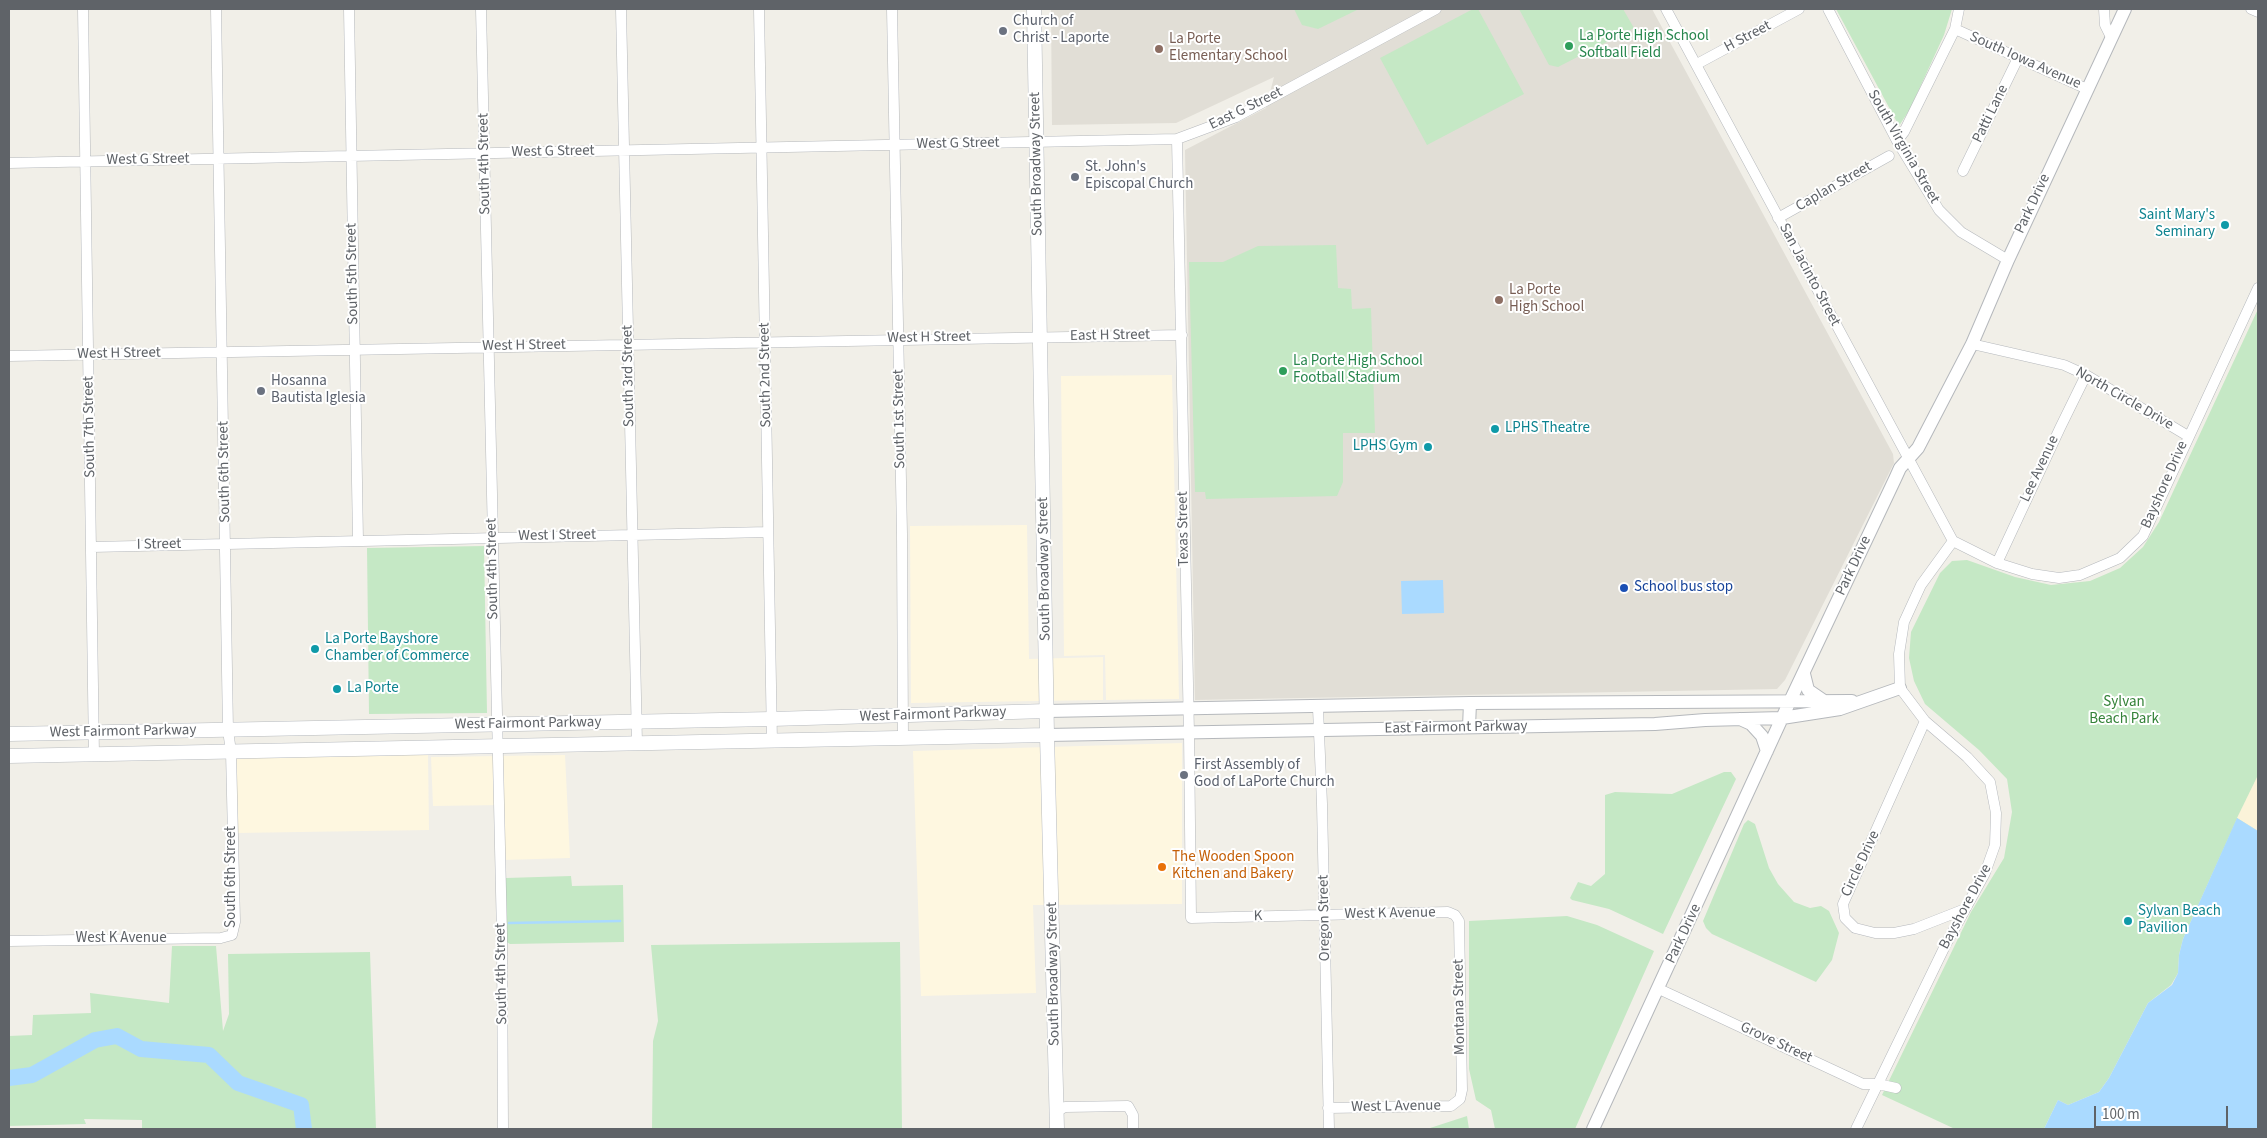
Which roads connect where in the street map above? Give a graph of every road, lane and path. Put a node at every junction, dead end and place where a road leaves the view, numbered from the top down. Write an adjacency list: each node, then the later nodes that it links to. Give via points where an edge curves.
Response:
1 (82, 9): 33 (street, South 7th Street)
2 (216, 9): 32 (street, South 6th Street)
3 (349, 9): 30 (street, South 5th Street)
4 (481, 9): 29 (street, South 4th Street)
5 (621, 9): 28 (street, South 3rd Street)
6 (759, 9): 27 (street, South 2nd Street)
7 (892, 9): 26 (street, South 1st Street)
8 (1034, 9): 25 (main road, South Broadway Street)
9 (1436, 9): 23 (street, East G Street, via 1236,117)
10 (1666, 9): 21 (street, San Jacinto Street)
11 (1799, 9): 21 (street, H Street)
12 (1828, 9): 24 (street, South Virginia Street)
13 (1959, 9): 18 (street, South Iowa Avenue)
14 (2104, 9): 19 (street)
15 (2125, 9): 19 (street, Park Drive)
16 (2252, 9): 17 (street)
17 (2258, 12)
18 (1954, 29): 20 (street, South Iowa Avenue); 24 (street)
19 (2111, 37): 22 (street, Park Drive)
20 (2018, 58): 22 (street, South Iowa Avenue); 35 (street, Patti Lane)
21 (1697, 64): 36 (street, San Jacinto Street)
22 (2087, 89): 37 (street, Park Drive)
23 (1177, 139): 25 (street, East G Street); 39 (street, Texas Street)
24 (1897, 141): 37 (street, South Virginia Street, via 1939,210 1961,232)
25 (1037, 143): 26 (street, West G Street); 40 (main road, South Broadway Street)
26 (894, 146): 27 (street, West G Street); 41 (street, South 1st Street)
27 (761, 148): 28 (street, West G Street); 42 (street, South 2nd Street)
28 (623, 151): 29 (street, West G Street); 44 (street, South 3rd Street)
29 (485, 154): 30 (street, West G Street); 45 (street, South 4th Street)
30 (351, 156): 32 (street, West G Street); 46 (street, South 5th Street)
31 (1889, 156): 36 (street, Caplan Street)
32 (218, 159): 33 (street, West G Street); 47 (street, South 6th Street)
33 (86, 162): 34 (street, West G Street); 48 (street, South 7th Street)
34 (9, 163)
35 (1963, 171)
36 (1778, 218): 52 (street, San Jacinto Street)
37 (2008, 260): 43 (street, Park Drive)
38 (2258, 288): 51 (street, Bayshore Drive)
39 (1182, 334): 40 (street, East H Street); 68 (street, Texas Street)
40 (1039, 337): 41 (street, West H Street); 69 (main road, South Broadway Street)
41 (898, 338): 42 (street, West H Street); 71 (street, South 1st Street)
42 (766, 341): 44 (street, West H Street); 53 (street, South 2nd Street)
43 (1972, 344): 50 (street, North Circle Drive, via 2044,359); 52 (street, Park Drive)
44 (628, 345): 45 (street, West H Street); 54 (street, South 3rd Street)
45 (490, 347): 46 (street, West H Street); 55 (street, South 4th Street)
46 (355, 350): 47 (street, West H Street); 56 (street, South 5th Street)
47 (223, 352): 48 (street, West H Street); 58 (street, South 6th Street)
48 (89, 354): 49 (street, West H Street); 59 (street, South 7th Street)
49 (9, 356)
50 (2086, 375): 51 (street, North Circle Drive); 60 (street, Lee Avenue)
51 (2188, 436): 60 (street, Bayshore Drive, via 2143,536 2120,558 2080,575 2059,578)
52 (1909, 460): 57 (street, San Jacinto Street); 61 (street, Park Drive, via 1895,478)
53 (768, 532): 54 (street, West I Street); 74 (street, South 2nd Street)
54 (633, 534): 55 (street, West I Street); 76 (street, South 3rd Street)
55 (492, 537): 56 (street, West I Street); 77 (street, South 4th Street)
56 (358, 540): 58 (street, West I Street)
57 (1953, 541): 60 (street, Bayshore Drive); 62 (street, via 1921,585 1904,622 1899,654)
58 (226, 544): 59 (street, I Street); 80 (street, South 6th Street)
59 (92, 547): 82 (street, South 7th Street)
60 (1997, 563)
61 (1804, 674): 63 (street, Park Drive); 64 (street, via 1808,690)
62 (1900, 688): 65 (street, East Fairmont Parkway); 75 (street, Bayshore Drive)
63 (1791, 700): 64 (street, East Fairmont Parkway); 66 (street, East Fairmont Parkway); 72 (street, Park Drive)
64 (1824, 701): 65 (street, East Fairmont Parkway)
65 (1862, 701): 72 (street, East Fairmont Parkway, via 1840,709)
66 (1470, 703): 67 (street, East Fairmont Parkway); 79 (street)
67 (1318, 708): 68 (street, East Fairmont Parkway); 81 (street, Oregon Street)
68 (1188, 709): 69 (street, East Fairmont Parkway); 83 (street, Texas Street)
69 (1047, 712): 70 (main road, West Fairmont Parkway); 85 (main road, South Broadway Street)
70 (970, 714): 71 (main road, West Fairmont Parkway); 86 (main road)
71 (904, 716): 74 (main road, West Fairmont Parkway); 87 (street, South 1st Street)
72 (1782, 718): 73 (street, East Fairmont Parkway); 92 (street, Park Drive)
73 (1739, 719): 79 (street, East Fairmont Parkway, via 1655,724); 92 (street, via 1756,729)
74 (772, 720): 76 (main road, West Fairmont Parkway); 88 (street, South 2nd Street)
75 (1925, 721): 96 (street, Bayshore Drive, via 1982,770 1990,782 1995,800 1995,845 1985,873); 96 (street, Circle Drive, via 1843,904 1845,918 1855,928 1875,934 1894,934 1914,930)
76 (636, 722): 77 (main road, West Fairmont Parkway); 89 (street, South 3rd Street)
77 (496, 724): 78 (main road, West Fairmont Parkway); 90 (street, South 4th Street)
78 (362, 727): 80 (main road, West Fairmont Parkway); 91 (main road)
79 (1469, 727): 81 (street, East Fairmont Parkway)
80 (228, 730): 82 (main road, West Fairmont Parkway); 93 (street, South 6th Street)
81 (1320, 730): 83 (street, East Fairmont Parkway); 97 (street, Oregon Street)
82 (94, 732): 84 (main road, West Fairmont Parkway); 94 (street, South 7th Street)
83 (1189, 733): 85 (street, East Fairmont Parkway); 99 (street, Texas Street)
84 (9, 734)
85 (1047, 735): 86 (main road, West Fairmont Parkway); 107 (main road, South Broadway Street)
86 (971, 737): 87 (main road, West Fairmont Parkway)
87 (903, 739): 88 (main road, West Fairmont Parkway)
88 (772, 741): 89 (main road, West Fairmont Parkway)
89 (637, 744): 90 (main road, West Fairmont Parkway)
90 (496, 747): 91 (main road, West Fairmont Parkway); 108 (street, South 4th Street, via 502,935)
91 (363, 749): 93 (main road, West Fairmont Parkway)
92 (1767, 751): 102 (street, Park Drive)
93 (231, 752): 94 (main road, West Fairmont Parkway); 100 (street, South 6th Street, via 235,922)
94 (94, 755): 95 (main road, West Fairmont Parkway)
95 (9, 756)
96 (1965, 909): 103 (street, Bayshore Drive)
97 (1325, 915): 98 (street, West K Avenue, via 1448,912); 99 (street, K); 106 (street, Oregon Street)
98 (1455, 916): 105 (street, Montana Street, via 1458,921)
99 (1191, 918)
100 (232, 935): 101 (street, West K Avenue, via 221,938)
101 (9, 941)
102 (1659, 989): 103 (street, Grove Street, via 1863,1084); 112 (street, Park Drive)
103 (1878, 1084): 104 (street, Grove Street); 113 (street, Bayshore Drive)
104 (1896, 1088)
105 (1460, 1099): 106 (street, West L Avenue, via 1451,1106)
106 (1328, 1108): 111 (street, Oregon Street)
107 (1057, 1111): 109 (main road, South Broadway Street); 110 (street, via 1066,1107 1128,1106 1133,1115)
108 (503, 1129)
109 (1057, 1129)
110 (1133, 1129)
111 (1329, 1129)
112 (1593, 1129)
113 (1856, 1129)

